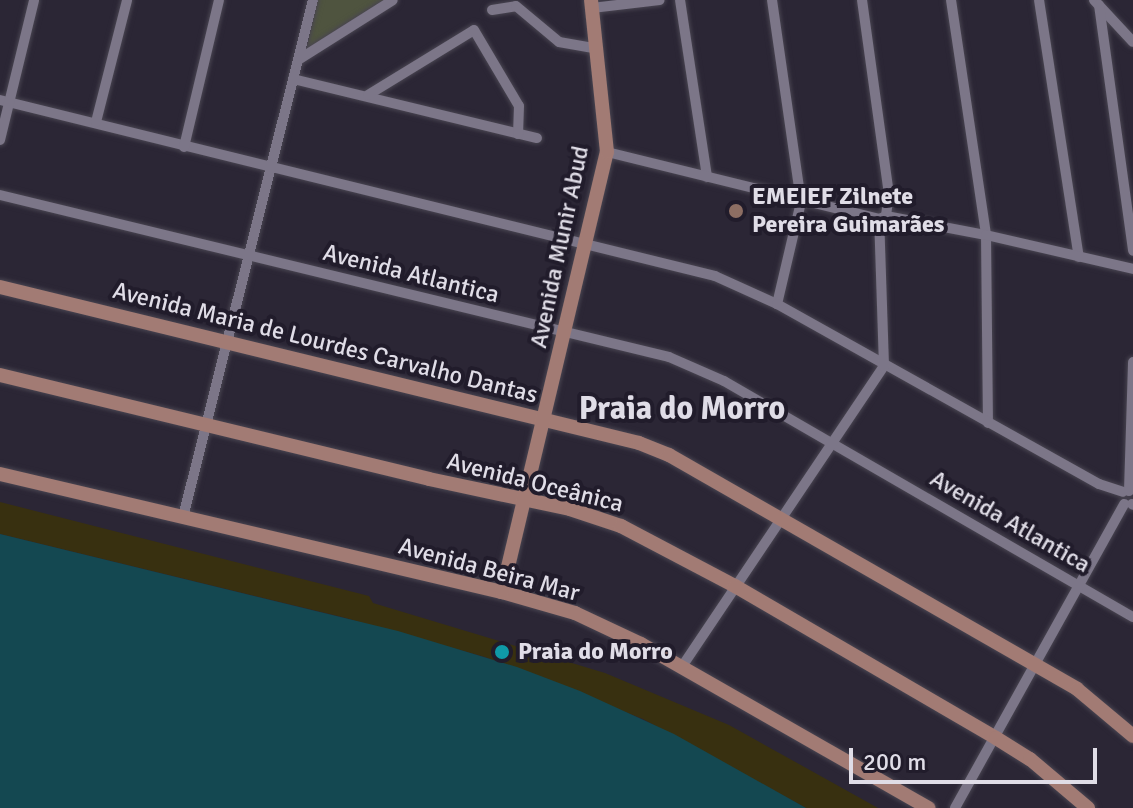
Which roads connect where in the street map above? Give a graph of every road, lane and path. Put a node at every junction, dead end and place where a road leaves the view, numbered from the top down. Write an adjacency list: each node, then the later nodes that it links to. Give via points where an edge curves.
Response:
1 (34, 0): 20 (street)
2 (127, 0): 21 (street)
3 (219, 0): 25 (street)
4 (313, 0): 17 (street)
5 (393, 0): 17 (street)
6 (660, 0): 13 (street)
7 (680, 0): 28 (street)
8 (772, 0): 30 (street)
9 (862, 0): 31 (street, via 889,194)
10 (951, 0): 32 (street)
11 (1039, 0): 36 (street)
12 (1096, 3): 15 (street); 34 (street)
13 (591, 4): 16 (street, Avenida Munir Abud)
14 (492, 10): 16 (street, via 516,6 559,42)
15 (1133, 42)
16 (597, 49): 26 (street, Avenida Munir Abud)
17 (298, 60): 18 (street)
18 (293, 79): 19 (street); 27 (street)
19 (368, 95): 22 (street); 22 (street, via 474,30 519,106)
20 (4, 102): 21 (street); 24 (street)
21 (96, 122): 25 (street)
22 (518, 134): 23 (street)
23 (537, 138)
24 (0, 140)
25 (184, 147): 27 (street)
26 (607, 152): 28 (street); 33 (street, Avenida Munir Abud)
27 (270, 168): 33 (street); 35 (street)
28 (707, 177): 30 (street)
29 (0, 195): 35 (street, Avenida Atlantica)
30 (801, 202): 31 (street); 39 (street)
31 (882, 218): 32 (street); 43 (street)
32 (986, 235): 36 (street); 46 (street)
33 (587, 243): 39 (street, via 715,276); 40 (street, Avenida Munir Abud)
34 (1133, 251)
35 (249, 255): 40 (street, Avenida Atlantica); 41 (street)
36 (1079, 257): 37 (street)
37 (1133, 269)
38 (0, 287): 41 (street, Avenida Maria de Lourdes Carvalho Dantas)
39 (777, 304): 43 (street)
40 (566, 332): 45 (street, Avenida Munir Abud); 48 (street, Avenida Atlantica, via 697,367)
41 (227, 342): 45 (street, Avenida Maria de Lourdes Carvalho Dantas); 47 (street)
42 (1133, 362): 50 (street)
43 (884, 366): 46 (street); 48 (street)
44 (0, 375): 47 (street, Avenida Oceânica)
45 (545, 420): 51 (street, Avenida Munir Abud); 53 (street, Avenida Maria de Lourdes Carvalho Dantas, via 669,455)
46 (988, 423): 50 (street)
47 (205, 426): 51 (street, Avenida Oceânica); 52 (street)
48 (834, 443): 53 (street); 55 (street, Avenida Atlantica)
49 (0, 474): 52 (street, Avenida Beira Mar)
50 (1129, 498): 55 (street)
51 (525, 500): 54 (street, Avenida Oceânica, via 621,526); 56 (street, Avenida Munir Abud)
52 (183, 517): 56 (street, Avenida Beira Mar)
53 (783, 522): 54 (street); 58 (street, Avenida Maria de Lourdes Carvalho Dantas)
54 (735, 586): 59 (street); 61 (street, Avenida Oceânica)
55 (1081, 586): 57 (street, Avenida Atlantica); 58 (street)
56 (502, 592): 59 (street, Avenida Beira Mar, via 597,622)
57 (1133, 617)
58 (1037, 666): 60 (street, Avenida Maria de Lourdes Carvalho Dantas, via 1077,689); 61 (street)
59 (681, 668): 62 (street, Avenida Beira Mar)
60 (1133, 736)
61 (996, 738): 63 (street); 64 (street, Avenida Oceânica)
62 (928, 808)
63 (955, 808)
64 (1088, 808)

